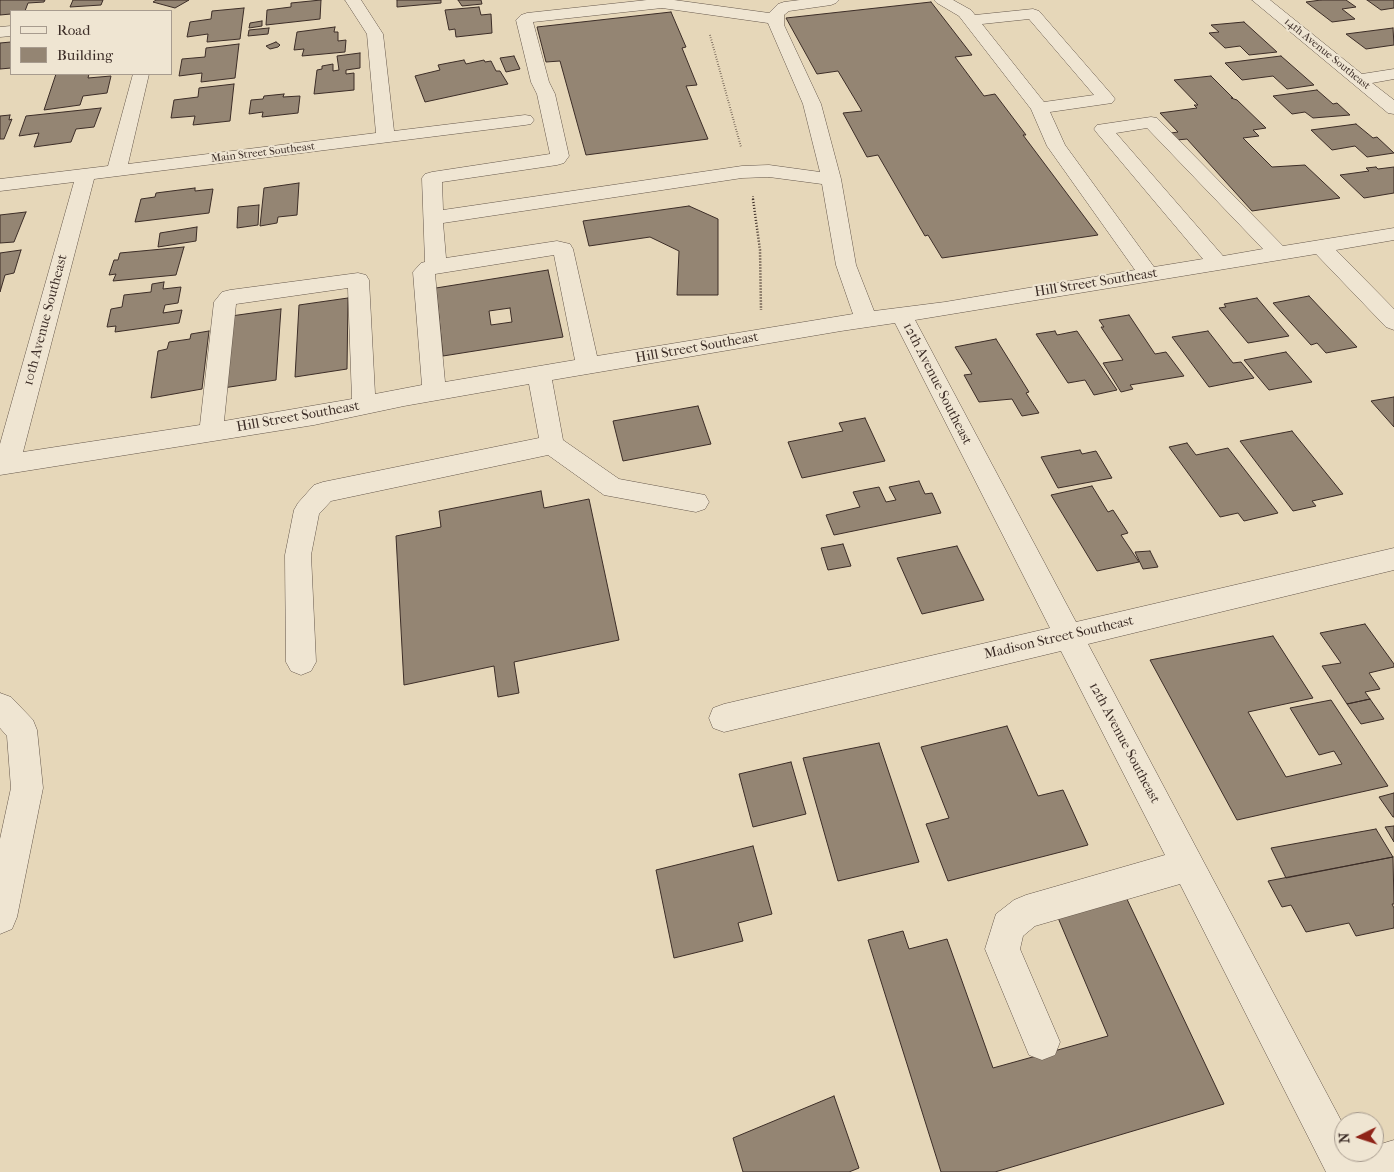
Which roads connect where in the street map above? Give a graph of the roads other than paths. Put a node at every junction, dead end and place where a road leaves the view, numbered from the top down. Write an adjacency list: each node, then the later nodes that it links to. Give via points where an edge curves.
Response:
1 (353, 0): 13 (street, via 376,34)
2 (831, 0): 5 (street, via 784,7 776,14)
3 (942, 0): 6 (street)
4 (1260, 0): 9 (street, 14th Avenue Southeast)
5 (776, 19): 16 (street, via 812,104); 18 (street, via 662,3 527,18 524,20 560,156 432,178)
6 (971, 20): 10 (street); 10 (street, via 1033,14 1106,99)
7 (1394, 74): 9 (street)
8 (141, 75): 14 (street)
9 (1359, 80): 11 (street, 14th Avenue Southeast)
10 (1039, 108): 24 (street, via 1056,146)
11 (1394, 109)
12 (525, 120): 13 (street, Main Street Southeast)
13 (386, 137): 14 (street, Main Street Southeast)
14 (116, 172): 15 (street, Main Street Southeast)
15 (85, 176): 17 (street, Main Street Southeast); 34 (street, 10th Avenue Southeast)
16 (832, 179): 18 (street, via 769,171 742,172); 26 (street, via 846,265)
17 (0, 185)
18 (433, 218): 23 (street)
19 (1394, 234): 20 (street, Hill Street Southeast)
20 (1320, 246): 21 (street, Hill Street Southeast); 27 (street)
21 (1278, 254): 22 (street, Hill Street Southeast); 22 (street, via 1151,122 1103,128)
22 (1218, 264): 24 (street, Hill Street Southeast)
23 (436, 266): 28 (street, via 563,249); 30 (street, via 424,272)
24 (1148, 275): 25 (street, Hill Street Southeast)
25 (901, 314): 26 (street, Hill Street Southeast); 37 (street, 12th Avenue Southeast)
26 (866, 320): 28 (street, Hill Street Southeast)
27 (1394, 322)
28 (588, 366): 29 (street, Hill Street Southeast)
29 (539, 374): 30 (street, Hill Street Southeast); 33 (street)
30 (434, 392): 31 (street, Hill Street Southeast)
31 (364, 405): 32 (street, Hill Street Southeast); 32 (street, via 358,280 230,297 225,302)
32 (211, 432): 34 (street, Hill Street Southeast)
33 (552, 445): 35 (street, via 613,488); 38 (street, via 323,492 307,510 298,555)
34 (3, 465)
35 (696, 502)
36 (1394, 559): 37 (street, Madison Street Southeast)
37 (1067, 636): 40 (street, Madison Street Southeast); 41 (street, 12th Avenue Southeast)
38 (300, 662)
39 (0, 706): 42 (street, via 22,730 27,788)
40 (724, 718)
41 (1187, 865): 43 (street, via 1026,912 1008,926 1002,948); 45 (street, 12th Avenue Southeast)
42 (0, 917)
43 (1042, 1042)
44 (1394, 1160): 46 (street)
45 (1347, 1172)
46 (1354, 1172)

